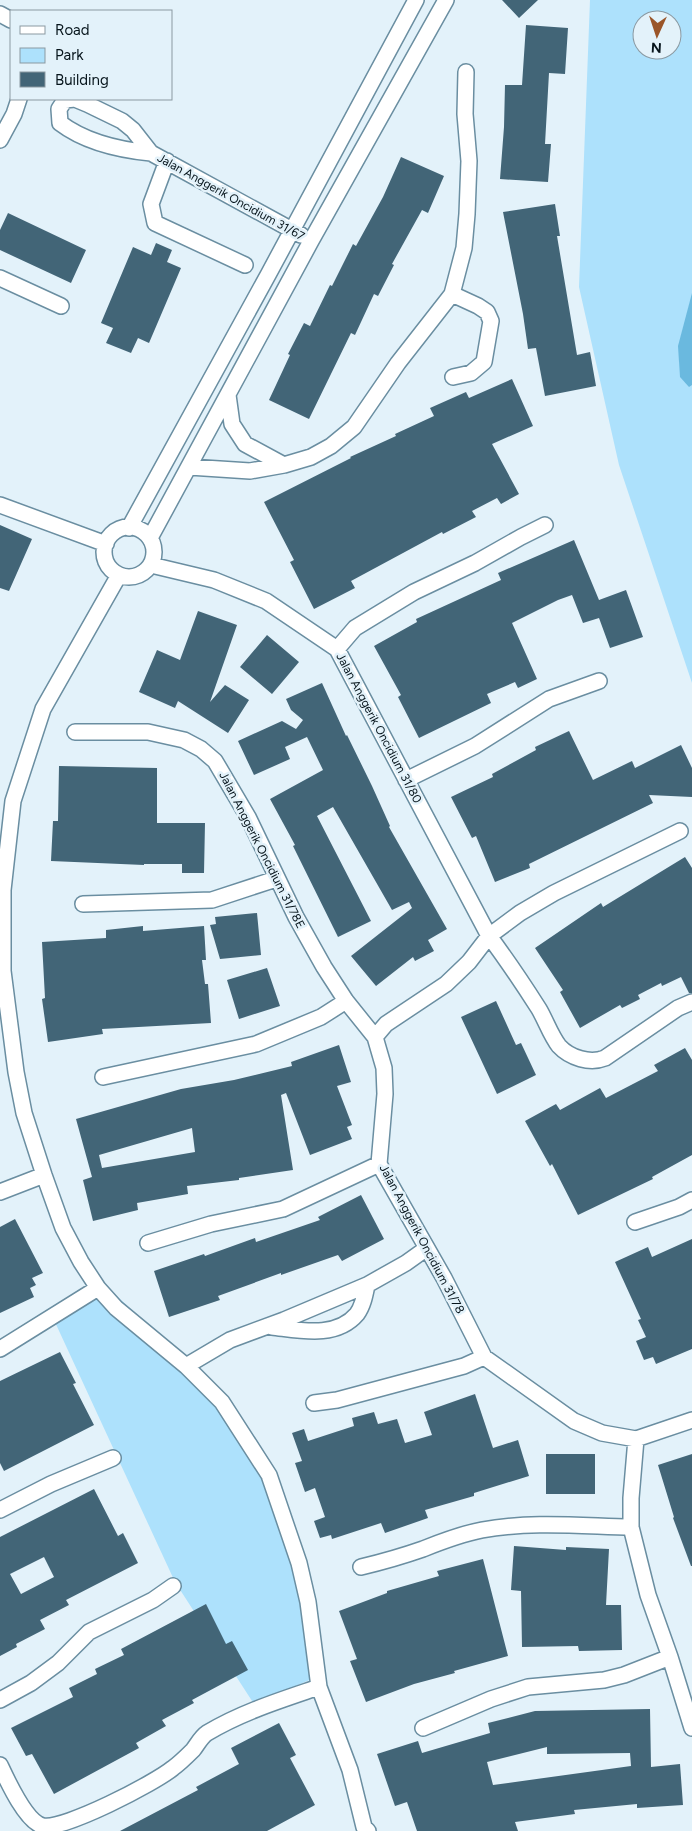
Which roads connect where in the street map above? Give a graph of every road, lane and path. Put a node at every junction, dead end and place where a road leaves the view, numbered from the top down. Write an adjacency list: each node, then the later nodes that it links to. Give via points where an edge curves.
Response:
1 (416, 0): 8 (street)
2 (446, 0): 9 (street)
3 (466, 72): 12 (street, via 464,114 469,161 468,214 464,248)
4 (19, 100): 5 (street)
5 (0, 140)
6 (151, 152): 6 (street, Jalan Anggerik Oncidium 31/67, via 122,121 87,104 65,100 59,109 60,123 74,133 126,151); 7 (street, Jalan Anggerik Oncidium 31/67)
7 (168, 162): 8 (street, Jalan Anggerik Oncidium 31/67); 10 (street, via 151,204 155,223)
8 (292, 230): 9 (street, Jalan Anggerik Oncidium 31/67); 20 (street)
9 (311, 241): 15 (street)
10 (245, 265)
11 (0, 278): 13 (street)
12 (452, 294): 14 (street, via 487,312 492,321 484,362 471,373); 16 (street, via 354,426 311,457)
13 (60, 306)
14 (452, 377)
15 (228, 395): 16 (street, via 232,424 245,444); 17 (street)
16 (284, 465): 17 (street, via 250,471)
17 (189, 467): 21 (street)
18 (0, 505): 22 (street)
19 (545, 525): 25 (street, via 414,592 355,628)
20 (129, 528): 21 (street, via 141,530); 22 (street, via 115,532)
21 (150, 538): 23 (street, via 154,546)
22 (106, 544): 24 (street, via 106,562)
23 (151, 565): 24 (street, via 133,577); 25 (street, Jalan Anggerik Oncidium 31/80, via 214,580 266,601)
24 (119, 575): 31 (street, via 43,709 13,802)
25 (337, 649): 28 (street, Jalan Anggerik Oncidium 31/80)
26 (599, 681): 28 (street, via 549,699 475,746)
27 (75, 732): 30 (street, Jalan Anggerik Oncidium 31/78E, via 148,732 184,740 201,749 216,761)
28 (406, 780): 33 (street, Jalan Anggerik Oncidium 31/80)
29 (680, 831): 33 (street, via 554,893)
30 (276, 878): 32 (street, via 212,900); 34 (street, Jalan Anggerik Oncidium 31/78E)
31 (2, 889): 39 (street, via 3,971 16,1072 24,1113)
32 (83, 904)
33 (489, 936): 35 (street, Jalan Anggerik Oncidium 31/80, via 518,975 560,1046 584,1060 596,1062 605,1058 678,1008); 36 (street, via 446,984 386,1024)
34 (346, 1001): 36 (street, Jalan Anggerik Oncidium 31/78E); 37 (street, via 321,1017 256,1044)
35 (692, 1002)
36 (374, 1038): 38 (street, Jalan Anggerik Oncidium 31/78, via 384,1068)
37 (103, 1077)
38 (380, 1164): 43 (street, via 283,1209 211,1224); 44 (street, Jalan Anggerik Oncidium 31/78)
39 (44, 1175): 40 (street); 46 (street, via 70,1244)
40 (0, 1192)
41 (692, 1200): 42 (street)
42 (634, 1222)
43 (148, 1243)
44 (427, 1248): 45 (street); 49 (street, Jalan Anggerik Oncidium 31/78)
45 (367, 1285): 47 (street); 47 (street, via 356,1314 333,1330)
46 (98, 1288): 48 (street); 50 (street, via 116,1308)
47 (268, 1326): 50 (street, via 230,1340)
48 (0, 1350)
49 (484, 1357): 51 (street, via 464,1366); 53 (street, Jalan Anggerik Oncidium 31/78, via 574,1421 602,1433)
50 (186, 1366): 60 (street, via 222,1402 270,1475 299,1563 308,1602)
51 (314, 1403)
52 (692, 1420): 53 (street, Jalan Anggerik Oncidium 31/78)
53 (636, 1439): 56 (street)
54 (113, 1458): 55 (street)
55 (0, 1510)
56 (631, 1527): 57 (street, via 552,1524 482,1530 453,1536); 59 (street, via 648,1595)
57 (360, 1567)
58 (173, 1586): 61 (street, via 154,1600 89,1632 58,1663)
59 (670, 1657): 62 (street, via 604,1680 528,1687); 63 (street)
60 (319, 1687): 64 (street, via 255,1709 205,1734 192,1751 154,1781 56,1826 42,1826 34,1822); 65 (street, via 350,1770)
61 (0, 1700)
62 (423, 1728)
63 (692, 1728)
64 (0, 1765)
65 (362, 1830)

